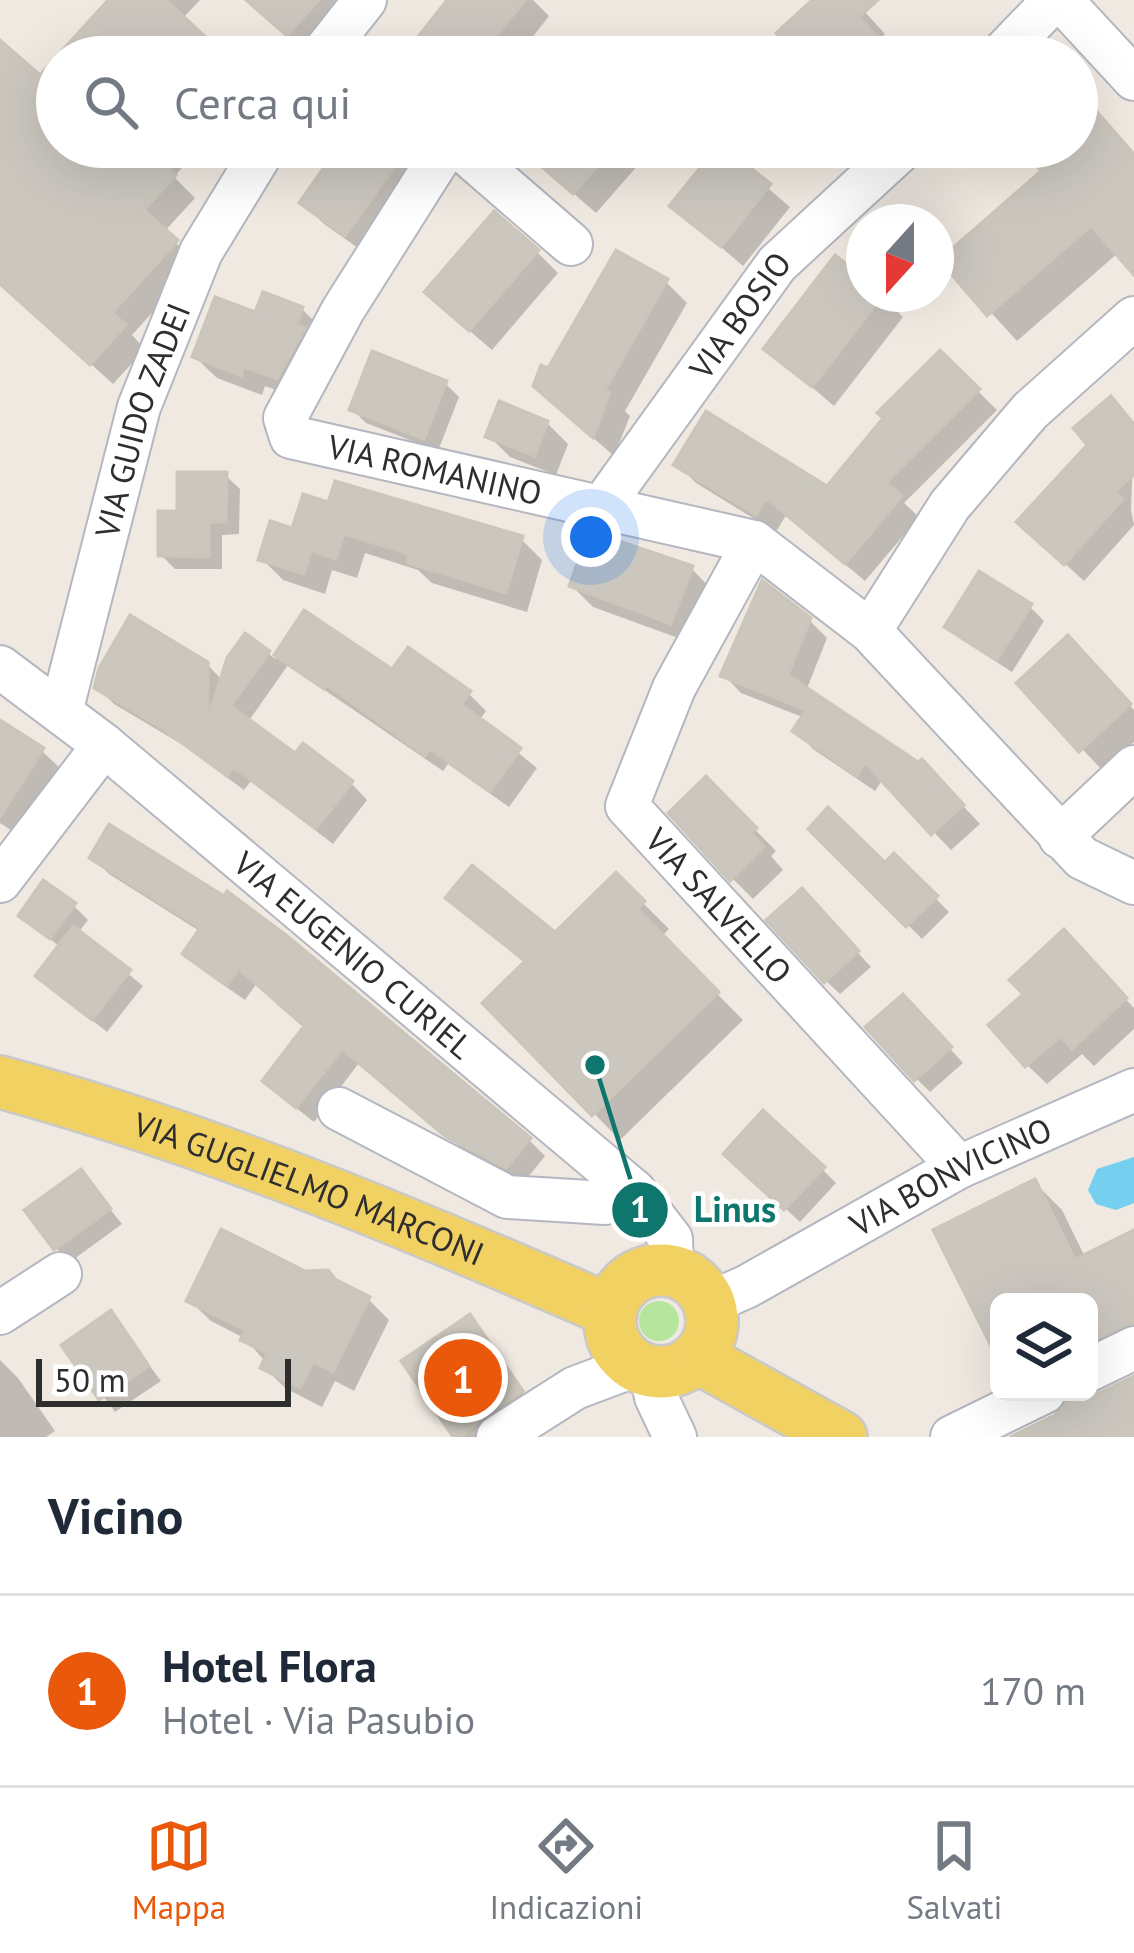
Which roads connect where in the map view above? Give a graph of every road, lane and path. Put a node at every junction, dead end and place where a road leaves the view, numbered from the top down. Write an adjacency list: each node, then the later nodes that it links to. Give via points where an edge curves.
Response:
1 (365, 0): 3 (street)
2 (1058, 0): 4 (street); 5 (street)
3 (343, 36)
4 (1020, 36)
5 (1093, 36)
6 (1098, 42): 7 (street)
7 (1134, 79)
8 (252, 168): 18 (street, VIA GUIDO ZADEI, via 201,252 140,407)
9 (433, 168): 14 (street, VIA ROMANINO, via 285,418 291,437)
10 (483, 168): 12 (street)
11 (881, 168): 14 (street, VIA BOSIO, via 777,263)
12 (572, 244)
13 (1134, 318): 16 (street, via 1030,411 963,489)
14 (603, 505): 15 (street, VIA ROMANINO)
15 (754, 542): 16 (street, VIA ROMANINO); 27 (street, VIA SALVELLO, via 674,688 627,806)
16 (870, 631): 21 (street, VIA ROMANINO)
17 (0, 667): 18 (street, VIA EUGENIO CURIEL)
18 (61, 712): 19 (street, VIA EUGENIO CURIEL)
19 (104, 745): 22 (street); 28 (street, VIA EUGENIO CURIEL)
20 (1134, 767): 21 (street)
21 (1060, 837): 23 (street, VIA ROMANINO, via 1082,858)
22 (0, 881)
23 (1134, 883)
24 (0, 1082): 31 (main road, VIA GUGLIELMO MARCONI, via 110,1112 436,1234)
25 (1134, 1090): 27 (street, VIA BONVICINO)
26 (339, 1109): 28 (street, via 507,1198 605,1203)
27 (969, 1171): 30 (street, VIA BONVICINO, via 746,1287)
28 (634, 1191): 30 (street, VIA EUGENIO CURIEL, via 671,1239)
29 (60, 1274): 32 (street)
30 (690, 1287): 31 (main road, via 640,1274); 34 (main road, via 711,1332)
31 (610, 1311): 34 (main road, via 614,1342)
32 (0, 1313)
33 (1134, 1348): 35 (street)
34 (661, 1364): 37 (street, via 575,1388); 38 (street, via 656,1397); 39 (main road)
35 (1098, 1366)
36 (1026, 1401): 40 (street)
37 (498, 1437)
38 (675, 1437)
39 (842, 1437)
40 (952, 1437)

